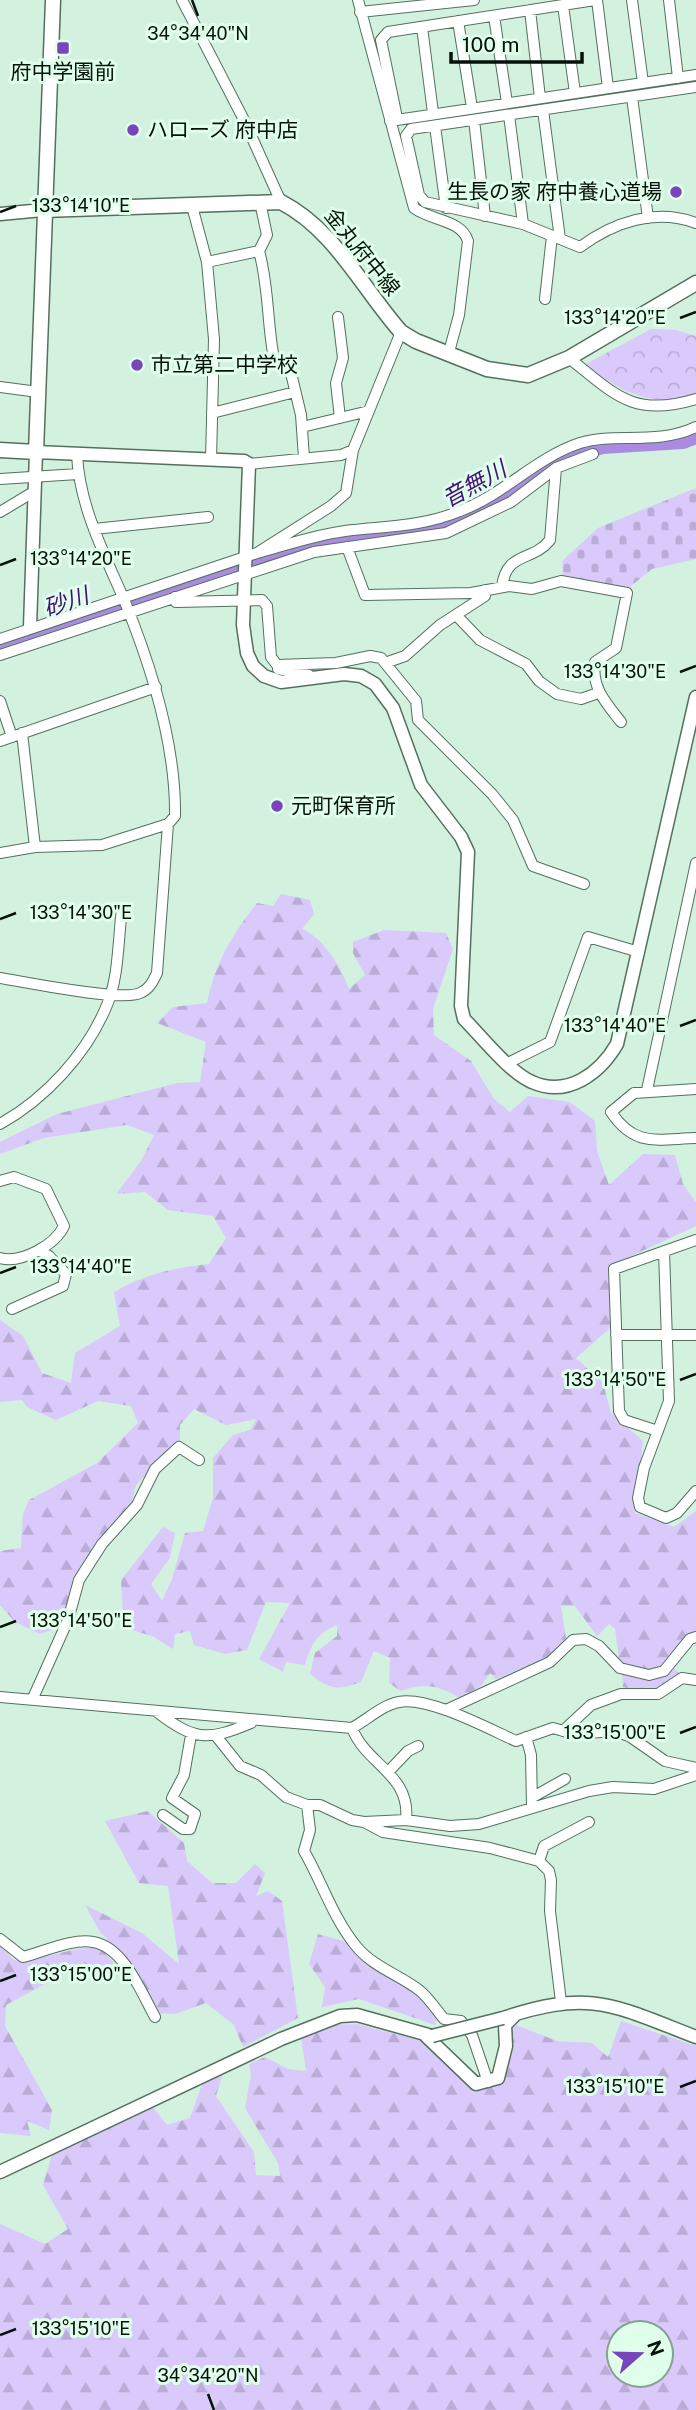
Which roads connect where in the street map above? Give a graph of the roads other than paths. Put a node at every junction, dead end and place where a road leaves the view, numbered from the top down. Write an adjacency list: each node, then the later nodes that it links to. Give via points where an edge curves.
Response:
1 (54, 0): 38 (main road)
2 (182, 0): 35 (street)
3 (358, 0): 13 (street)
4 (474, 0): 8 (street)
5 (596, 0): 11 (street); 21 (street)
6 (632, 0): 19 (street)
7 (669, 0): 18 (street)
8 (462, 1): 9 (street)
9 (427, 3): 10 (street)
10 (393, 4): 13 (street)
11 (563, 5): 12 (street); 22 (street)
12 (530, 10): 14 (street); 24 (street)
13 (360, 12): 30 (street)
14 (494, 16): 15 (street); 25 (street)
15 (458, 21): 16 (street); 26 (street)
16 (422, 27): 28 (street); 30 (street, via 388,32 381,40)
17 (696, 75): 18 (street)
18 (678, 78): 19 (street)
19 (643, 83): 21 (street)
20 (696, 87): 23 (street)
21 (608, 88): 22 (street)
22 (575, 93): 24 (street)
23 (632, 97): 27 (street); 41 (street)
24 (540, 98): 25 (street)
25 (507, 103): 26 (street)
26 (472, 108): 28 (street)
27 (543, 110): 29 (street); 44 (street)
28 (433, 113): 30 (street)
29 (509, 115): 31 (street); 43 (street)
30 (393, 120): 33 (street)
31 (474, 120): 32 (street); 40 (street)
32 (435, 126): 33 (street, via 411,129 406,136); 37 (street)
33 (411, 183): 37 (street, via 425,202); 51 (street, via 414,208 458,226 468,241 459,315)
34 (260, 202): 35 (main road); 36 (main road); 45 (street, via 267,235)
35 (281, 202): 50 (main road, 金丸府中線, via 303,213 325,234)
36 (192, 206): 38 (main road); 46 (street)
37 (446, 208): 40 (street)
38 (43, 211): 39 (street); 54 (main road)
39 (0, 214)
40 (485, 216): 43 (street)
41 (648, 218): 42 (street, via 670,215); 44 (street, via 604,229 580,247)
42 (696, 223)
43 (523, 224): 44 (street)
44 (556, 237): 48 (street)
45 (259, 251): 46 (street); 55 (street, via 267,279 274,359 291,373)
46 (207, 262): 58 (street, via 214,339)
47 (696, 283): 52 (main road, 金丸府中線)
48 (545, 299)
49 (338, 317): 59 (street, via 343,358 336,383)
50 (401, 332): 51 (main road, 金丸府中線); 57 (street)
51 (449, 352): 52 (main road, 金丸府中線, via 487,369 528,375)
52 (569, 358): 56 (street, via 629,402 654,408)
53 (0, 387): 54 (street)
54 (38, 392): 64 (main road)
55 (295, 392): 58 (street); 60 (street)
56 (696, 399)
57 (369, 411): 59 (street); 63 (street)
58 (212, 413): 68 (street)
59 (340, 418): 60 (street)
60 (302, 427): 67 (street)
61 (696, 427): 79 (street, via 660,438 583,442 541,459 494,494 437,520 345,531)
62 (0, 450): 64 (main road)
63 (353, 450): 67 (street); 79 (street, via 346,493)
64 (36, 452): 65 (street); 72 (street)
65 (77, 454): 68 (street); 71 (street)
66 (593, 454): 70 (street)
67 (304, 458): 69 (street)
68 (211, 460): 69 (street)
69 (249, 464): 79 (street)
70 (556, 468): 78 (street, via 511,502 446,533); 81 (street, via 550,540 508,566)
71 (78, 474): 72 (street); 77 (street)
72 (35, 476): 73 (street); 74 (street)
73 (0, 479)
74 (35, 491): 75 (street); 88 (street)
75 (0, 512)
76 (208, 517): 77 (street)
77 (94, 529): 84 (street)
78 (347, 547): 80 (street, via 314,552); 82 (street, via 365,595)
79 (252, 555): 80 (street); 84 (street)
80 (245, 575): 83 (street); 85 (street)
81 (502, 587): 82 (street); 95 (street, via 532,589 561,581 627,593 617,648 595,662)
82 (485, 590): 87 (street, via 485,596)
83 (174, 597): 85 (street, via 176,602); 86 (street)
84 (123, 598): 86 (street); 88 (street)
85 (244, 598): 92 (street, via 262,600 267,606 271,657); 93 (street, via 244,640 253,666 281,682)
86 (129, 612): 90 (street); 94 (street)
87 (457, 616): 91 (street, via 405,656); 95 (street, via 480,640 526,664 557,694 581,699)
88 (30, 628): 89 (street)
89 (0, 639)
90 (0, 655)
91 (385, 663): 92 (street, via 370,656 336,663); 105 (street, via 416,701 418,720 513,820 533,866)
92 (277, 665): 93 (street, via 278,670)
93 (311, 679): 110 (street, via 361,676 386,695 421,785 461,837 469,872 461,1006 464,1019)
94 (156, 687): 99 (street); 101 (street, via 176,796 175,816)
95 (598, 693): 98 (street)
96 (696, 697): 107 (street)
97 (0, 701): 99 (street)
98 (621, 722)
99 (17, 735): 100 (street); 102 (street)
100 (0, 741)
101 (168, 824): 102 (street, via 102,845); 109 (street, via 157,972 150,986 138,995)
102 (35, 847): 103 (street)
103 (0, 853)
104 (696, 863): 112 (street)
105 (584, 884)
106 (122, 909): 109 (street)
107 (639, 952): 110 (street, via 588,937 550,1042); 110 (street, via 617,1044 605,1065 571,1084 548,1085 531,1082)
108 (0, 978): 109 (street)
109 (110, 994): 113 (street, via 90,1035 54,1084)
110 (508, 1063)
111 (696, 1089): 112 (street)
112 (647, 1090): 114 (street, via 634,1093 611,1112 618,1122 640,1139)
113 (0, 1124)
114 (696, 1138)
115 (0, 1181): 117 (street, via 14,1177 46,1189 64,1226 60,1235)
116 (696, 1240): 118 (street)
117 (38, 1250): 119 (street, via 9,1261); 120 (street, via 66,1274 63,1286)
118 (664, 1251): 121 (street, via 614,1269); 122 (street)
119 (0, 1258)
120 (12, 1309)
121 (616, 1335): 122 (street); 124 (street, via 619,1411 624,1420)
122 (667, 1335): 123 (street); 124 (street, via 669,1401)
123 (696, 1335)
124 (658, 1431): 126 (street, via 644,1468 640,1507 666,1518)
125 (199, 1460): 130 (street, via 179,1447 155,1469 137,1505 102,1544 79,1580 68,1620)
126 (696, 1492)
127 (696, 1637): 131 (street, via 664,1671 649,1675 620,1668 586,1639 573,1640 550,1662)
128 (696, 1681): 135 (street, via 682,1678 658,1694 621,1694 591,1705)
129 (0, 1697): 130 (street)
130 (33, 1698): 132 (street, via 136,1706)
131 (446, 1710): 134 (street, via 400,1702); 138 (street, via 516,1741)
132 (157, 1712): 133 (street); 136 (street)
133 (255, 1721): 134 (street); 137 (street)
134 (352, 1728): 141 (street, via 356,1739)
135 (563, 1731): 138 (street, via 553,1728); 140 (street, via 614,1731 665,1760)
136 (191, 1735): 137 (street); 146 (street, via 184,1775 172,1798 195,1814 190,1829)
137 (216, 1736): 145 (street, via 240,1766 261,1775 286,1797)
138 (526, 1737): 144 (street)
139 (418, 1746): 141 (street)
140 (696, 1768)
141 (388, 1773): 147 (street, via 403,1789)
142 (696, 1775): 144 (street, via 654,1789 613,1787)
143 (565, 1780): 144 (street)
144 (533, 1802): 147 (street, via 480,1824 450,1826)
145 (307, 1805): 148 (street, via 320,1805); 157 (street, via 310,1829 304,1850 357,1947 389,1974 420,1990 444,2019 461,2021 472,2035)
146 (163, 1815)
147 (406, 1820): 148 (street)
148 (364, 1822): 150 (street, via 383,1832 491,1848)
149 (589, 1822): 150 (street, via 544,1846)
150 (539, 1861): 152 (street, via 551,1880 550,1912)
151 (0, 1939): 154 (street, via 23,1957 81,1942 110,1948)
152 (561, 2002): 153 (street); 156 (street, via 595,2001)
153 (517, 2013): 155 (street, bridge); 157 (street, via 505,2025 506,2046 498,2078)
154 (155, 2017)
155 (429, 2036): 157 (street, via 476,2084); 158 (street, via 357,2015 340,2016 281,2039)
156 (696, 2037)
157 (488, 2081)
158 (0, 2172)

